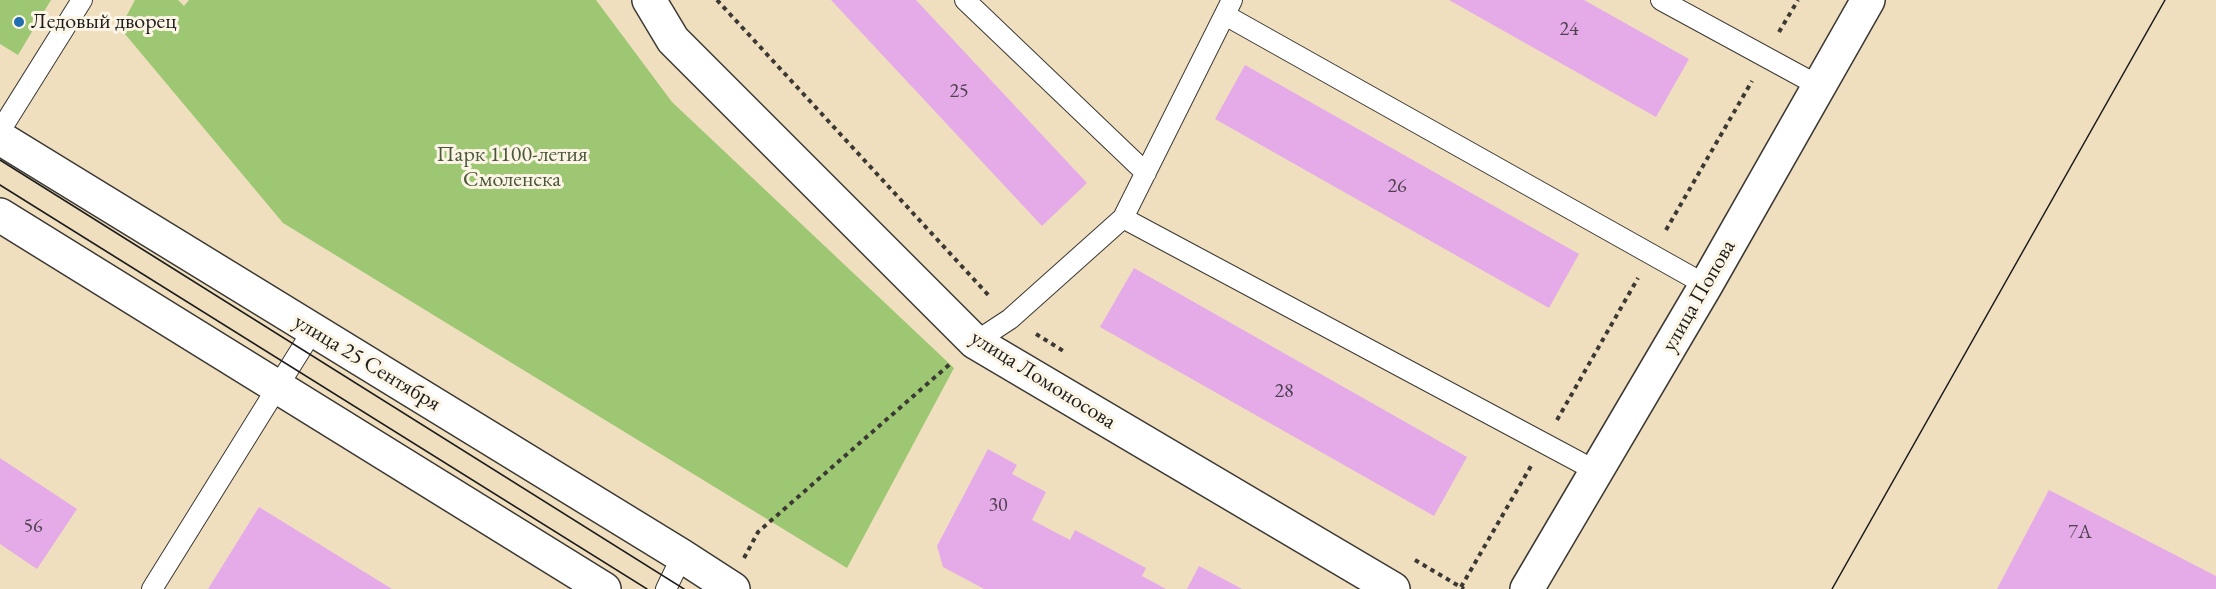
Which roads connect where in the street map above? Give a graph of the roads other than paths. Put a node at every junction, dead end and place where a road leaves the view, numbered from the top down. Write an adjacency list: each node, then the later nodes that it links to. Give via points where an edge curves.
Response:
1 (82, 0): 8 (lane)
2 (649, 0): 15 (street, улица Ломоносова, via 673,40)
3 (965, 0): 10 (lane)
4 (1662, 0): 7 (lane)
5 (1868, 0): 7 (street, улица Попова)
6 (1229, 8): 10 (lane); 13 (lane)
7 (1819, 86): 13 (street, улица Попова)
8 (0, 131)
9 (0, 138): 14 (street, улица 25 Сентября)
10 (1146, 173): 12 (lane)
11 (0, 215): 16 (street)
12 (1124, 218): 15 (lane, via 1010,319); 17 (lane)
13 (1706, 285): 17 (street, улица Попова)
14 (314, 330): 16 (lane); 18 (street, улица 25 Сентября)
15 (975, 342): 23 (street, улица Ломоносова)
16 (279, 387): 20 (lane); 21 (street)
17 (1596, 471): 24 (street, улица Попова)
18 (682, 556): 19 (street, улица 25 Сентября); 22 (lane)
19 (731, 588)
20 (152, 589)
21 (604, 589)
22 (666, 589)
23 (1393, 589)
24 (1527, 589)

